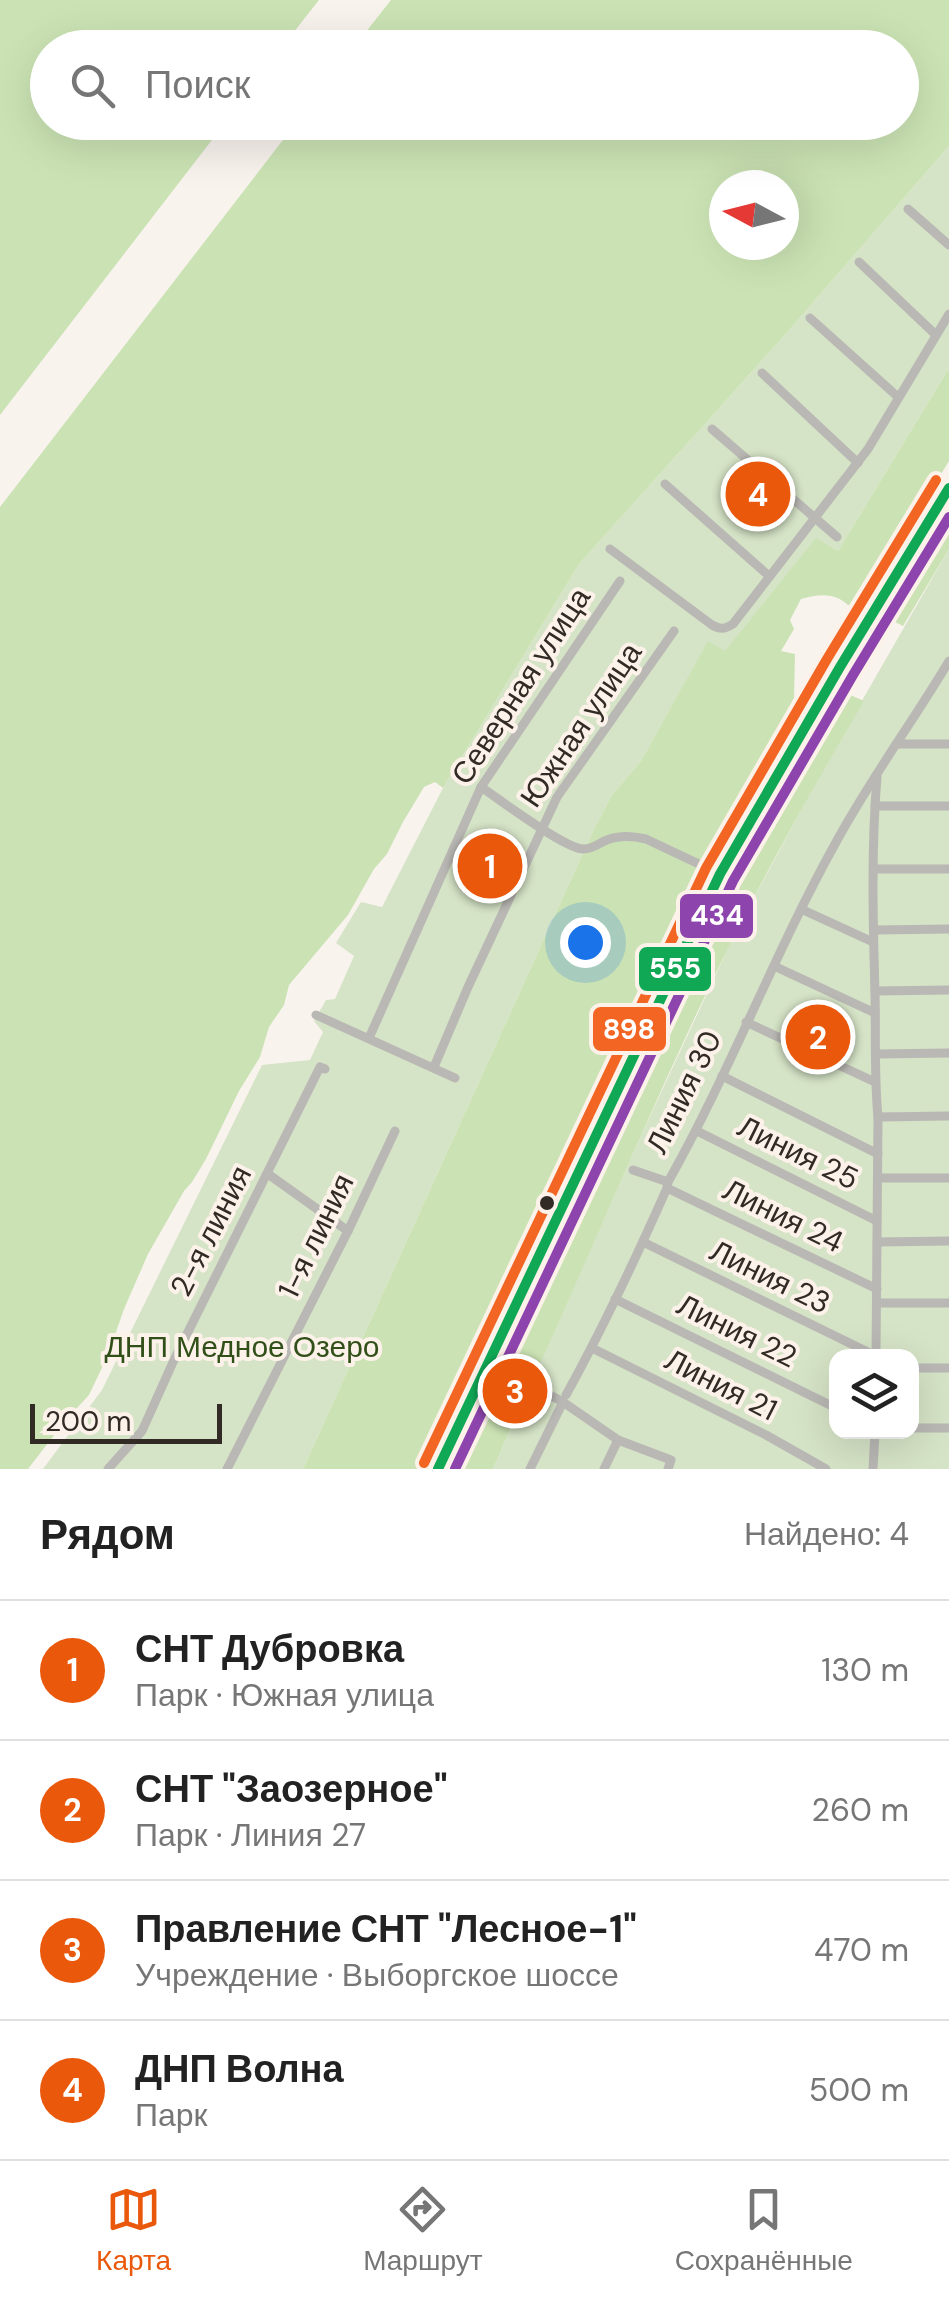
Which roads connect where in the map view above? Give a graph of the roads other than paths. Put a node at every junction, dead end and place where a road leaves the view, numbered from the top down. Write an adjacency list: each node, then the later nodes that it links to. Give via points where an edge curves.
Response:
1 (908, 208): 2 (street)
2 (949, 245)
3 (859, 262): 6 (street)
4 (949, 314): 6 (street)
5 (810, 318): 8 (street)
6 (936, 335): 8 (street)
7 (762, 373): 10 (street)
8 (898, 398): 10 (street)
9 (712, 430): 13 (street)
10 (858, 463): 13 (street)
11 (665, 484): 16 (street)
12 (949, 488): 31 (main road)
13 (813, 519): 14 (street); 16 (street)
14 (837, 538)
15 (610, 549): 16 (street, via 720,629 733,624)
16 (769, 576)
17 (620, 580): 25 (street, Северная улица)
18 (674, 632): 28 (street, Южная улица)
19 (949, 661): 20 (street, Линия 30)
20 (937, 681): 21 (street); 22 (street, Линия 30)
21 (949, 681)
22 (897, 744): 23 (street); 24 (street, Линия 30)
23 (949, 744)
24 (877, 774): 26 (street); 32 (street, Линия 30)
25 (481, 787): 28 (street); 42 (street, Северная улица)
26 (875, 806): 27 (street); 29 (street)
27 (949, 806)
28 (542, 828): 31 (street, via 586,849 624,836 646,839); 45 (street, Южная улица)
29 (875, 869): 30 (street); 33 (street)
30 (949, 869)
31 (720, 874): 72 (main road)
32 (801, 908): 35 (street); 36 (street, Линия 30)
33 (874, 930): 34 (street); 35 (street)
34 (949, 930)
35 (872, 942): 38 (street)
36 (774, 966): 39 (street); 41 (street, Линия 30)
37 (949, 990): 38 (street)
38 (875, 991): 39 (street)
39 (875, 1014): 44 (street)
40 (316, 1015): 42 (street)
41 (746, 1022): 47 (street, Линия 30); 49 (street)
42 (368, 1038): 45 (street)
43 (949, 1053): 44 (street)
44 (876, 1054): 49 (street)
45 (434, 1067): 48 (street)
46 (325, 1070): 56 (street, 2-я линия, via 320,1067)
47 (722, 1076): 53 (street, Линия 30); 54 (street)
48 (455, 1078)
49 (874, 1082): 51 (street)
50 (949, 1116): 51 (street)
51 (878, 1117): 54 (street)
52 (395, 1131): 61 (street, 1-я линия)
53 (696, 1131): 59 (street, Линия 30); 60 (street, Линия 25)
54 (878, 1154): 57 (street)
55 (633, 1170): 59 (street, Линия 24)
56 (268, 1174): 61 (street); 82 (street, 2-я линия, via 142,1432)
57 (878, 1178): 58 (street); 60 (street)
58 (949, 1178)
59 (668, 1185): 63 (street, Линия 30); 65 (street, Линия 24)
60 (877, 1221): 64 (street)
61 (348, 1231): 83 (street, 1-я линия)
62 (949, 1241): 64 (street)
63 (643, 1242): 66 (street, Линия 30); 70 (street, Линия 23)
64 (877, 1242): 65 (street)
65 (877, 1288): 67 (street)
66 (616, 1298): 69 (street, Линия 30); 76 (street, Линия 22)
67 (877, 1303): 68 (street); 71 (street)
68 (949, 1303)
69 (592, 1348): 75 (street, Линия 30); 87 (street, Линия 21)
70 (862, 1349)
71 (876, 1349)
72 (488, 1362): 75 (street); 84 (main road)
73 (919, 1368): 74 (street)
74 (949, 1368)
75 (565, 1399): 80 (street); 85 (street)
76 (829, 1404)
77 (919, 1428): 78 (street)
78 (949, 1428)
79 (875, 1439): 88 (street)
80 (618, 1440): 81 (street, via 670,1460); 86 (street)
81 (669, 1466)
82 (108, 1469)
83 (227, 1469)
84 (438, 1469)
85 (530, 1469)
86 (604, 1469)
87 (826, 1469)
88 (874, 1469)

